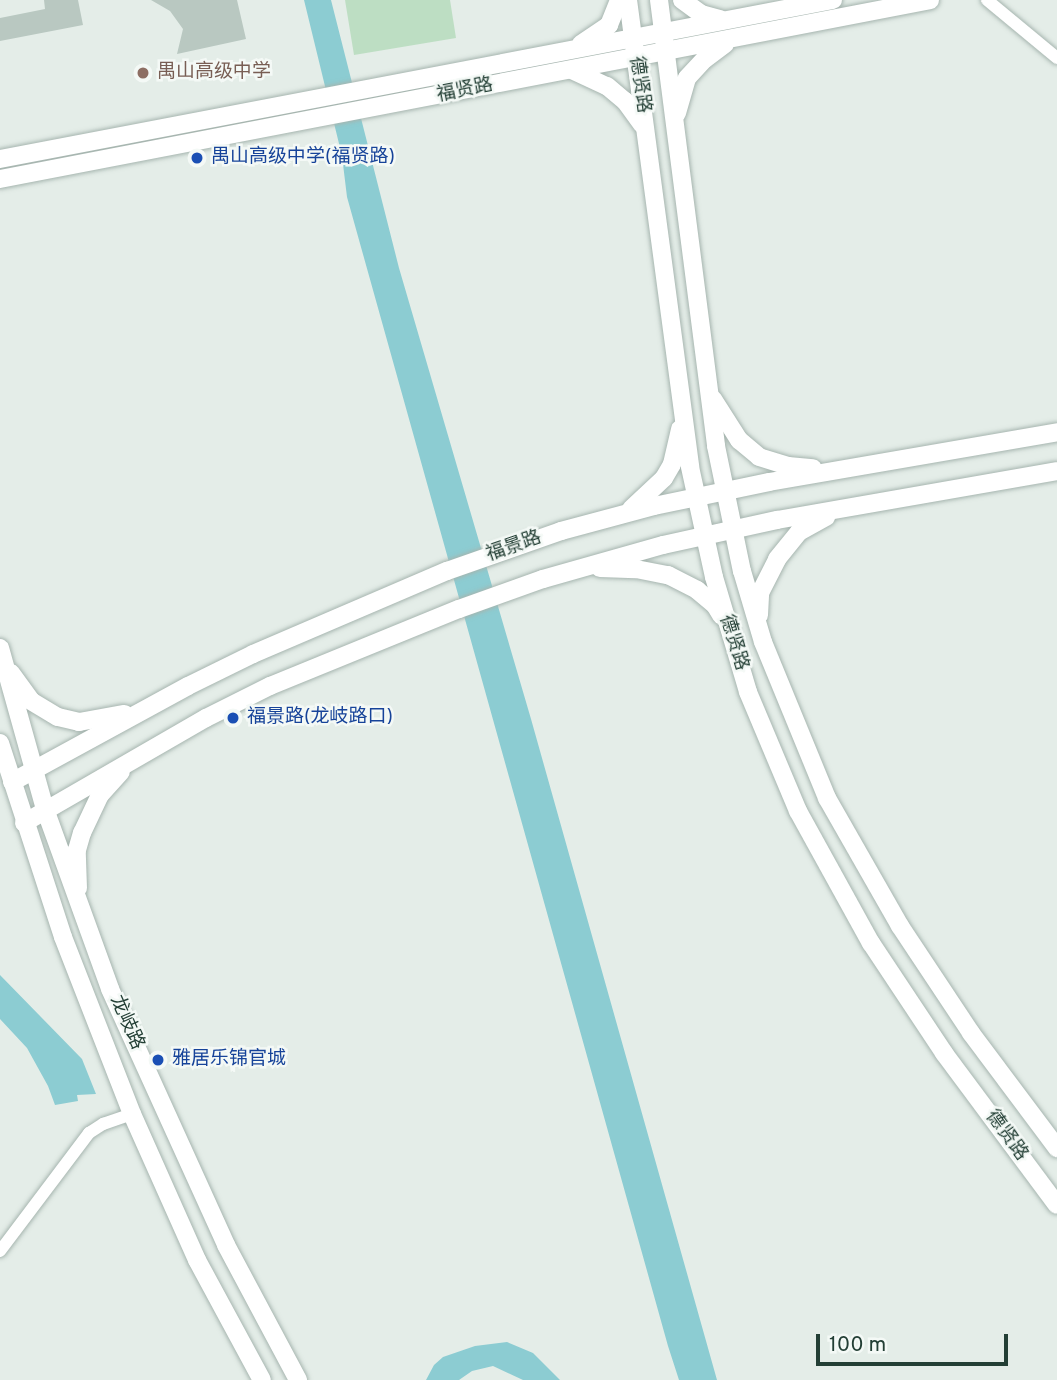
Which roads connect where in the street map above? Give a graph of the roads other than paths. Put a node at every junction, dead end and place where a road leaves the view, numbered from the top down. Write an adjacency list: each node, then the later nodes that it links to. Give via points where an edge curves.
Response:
1 (619, 0): 12 (street, via 609,24)
2 (628, 0): 10 (street, 德贤路)
3 (659, 0): 9 (street, 德贤路)
4 (682, 0): 8 (street, via 701,14)
5 (833, 0): 8 (street, 福贤路)
6 (930, 0): 11 (street, 福贤路)
7 (987, 0): 15 (street)
8 (727, 20): 9 (street, 福贤路)
9 (663, 33): 10 (street, 福贤路); 13 (street, 德贤路)
10 (633, 38): 12 (street, 福贤路); 14 (street, 德贤路)
11 (741, 38): 13 (street, 福贤路); 18 (street, via 705,58 687,78)
12 (569, 51): 17 (street, 福贤路, via 373,89)
13 (665, 53): 14 (street, 福贤路); 18 (street, 德贤路)
14 (636, 58): 16 (street, 福贤路); 19 (street, 德贤路)
15 (1057, 58)
16 (572, 70): 17 (street, 福贤路, via 380,107); 19 (street, via 607,86)
17 (315, 110): 20 (street, 福贤路); 21 (street, 福贤路)
18 (674, 127): 22 (street, 德贤路)
19 (645, 128): 23 (street, 德贤路)
20 (0, 159)
21 (2, 179)
22 (710, 394): 25 (street, via 739,440 760,457 788,466); 27 (street, 德贤路)
23 (683, 415): 28 (street, 德贤路); 30 (street, via 664,478)
24 (1057, 432): 25 (street, 福景路)
25 (837, 470): 27 (street, 福景路)
26 (1057, 471): 29 (street, 福景路)
27 (724, 492): 28 (street, 福景路); 31 (street, 德贤路)
28 (696, 498): 30 (street, 福景路); 32 (street, 德贤路)
29 (842, 509): 31 (street, 福景路); 35 (street, via 799,532 783,551 760,593)
30 (626, 513): 37 (street, 福景路, via 447,571 253,654)
31 (733, 530): 32 (street, 福景路); 35 (street, 德贤路)
32 (704, 536): 33 (street, 福景路); 34 (street, 德贤路)
33 (575, 569): 34 (street, via 636,569 668,575 715,605); 39 (street, 福景路, via 458,609 270,686)
34 (727, 626): 47 (street, 德贤路, via 780,772 849,905 919,1017)
35 (758, 626): 46 (street, 德贤路, via 809,759 862,860 946,998)
36 (0, 648): 37 (street, via 14,680 31,701 69,720 109,719); 40 (street, 龙岐路)
37 (160, 701): 40 (street, 福景路)
38 (0, 743): 41 (street, 龙岐路)
39 (138, 757): 42 (street, 福景路); 44 (street, via 100,795 82,833 76,867)
40 (33, 771): 41 (street, 福景路); 42 (street, 龙岐路)
41 (12, 782): 43 (street, 龙岐路)
42 (45, 809): 43 (street, 福景路); 44 (street, 龙岐路)
43 (24, 823): 45 (street, 龙岐路)
44 (79, 909): 50 (street, 龙岐路, via 204,1200)
45 (132, 1114): 48 (street, via 89,1133); 49 (street, 龙岐路, via 197,1260)
46 (1057, 1148)
47 (1057, 1205)
48 (0, 1251)
49 (262, 1380)
50 (298, 1380)

